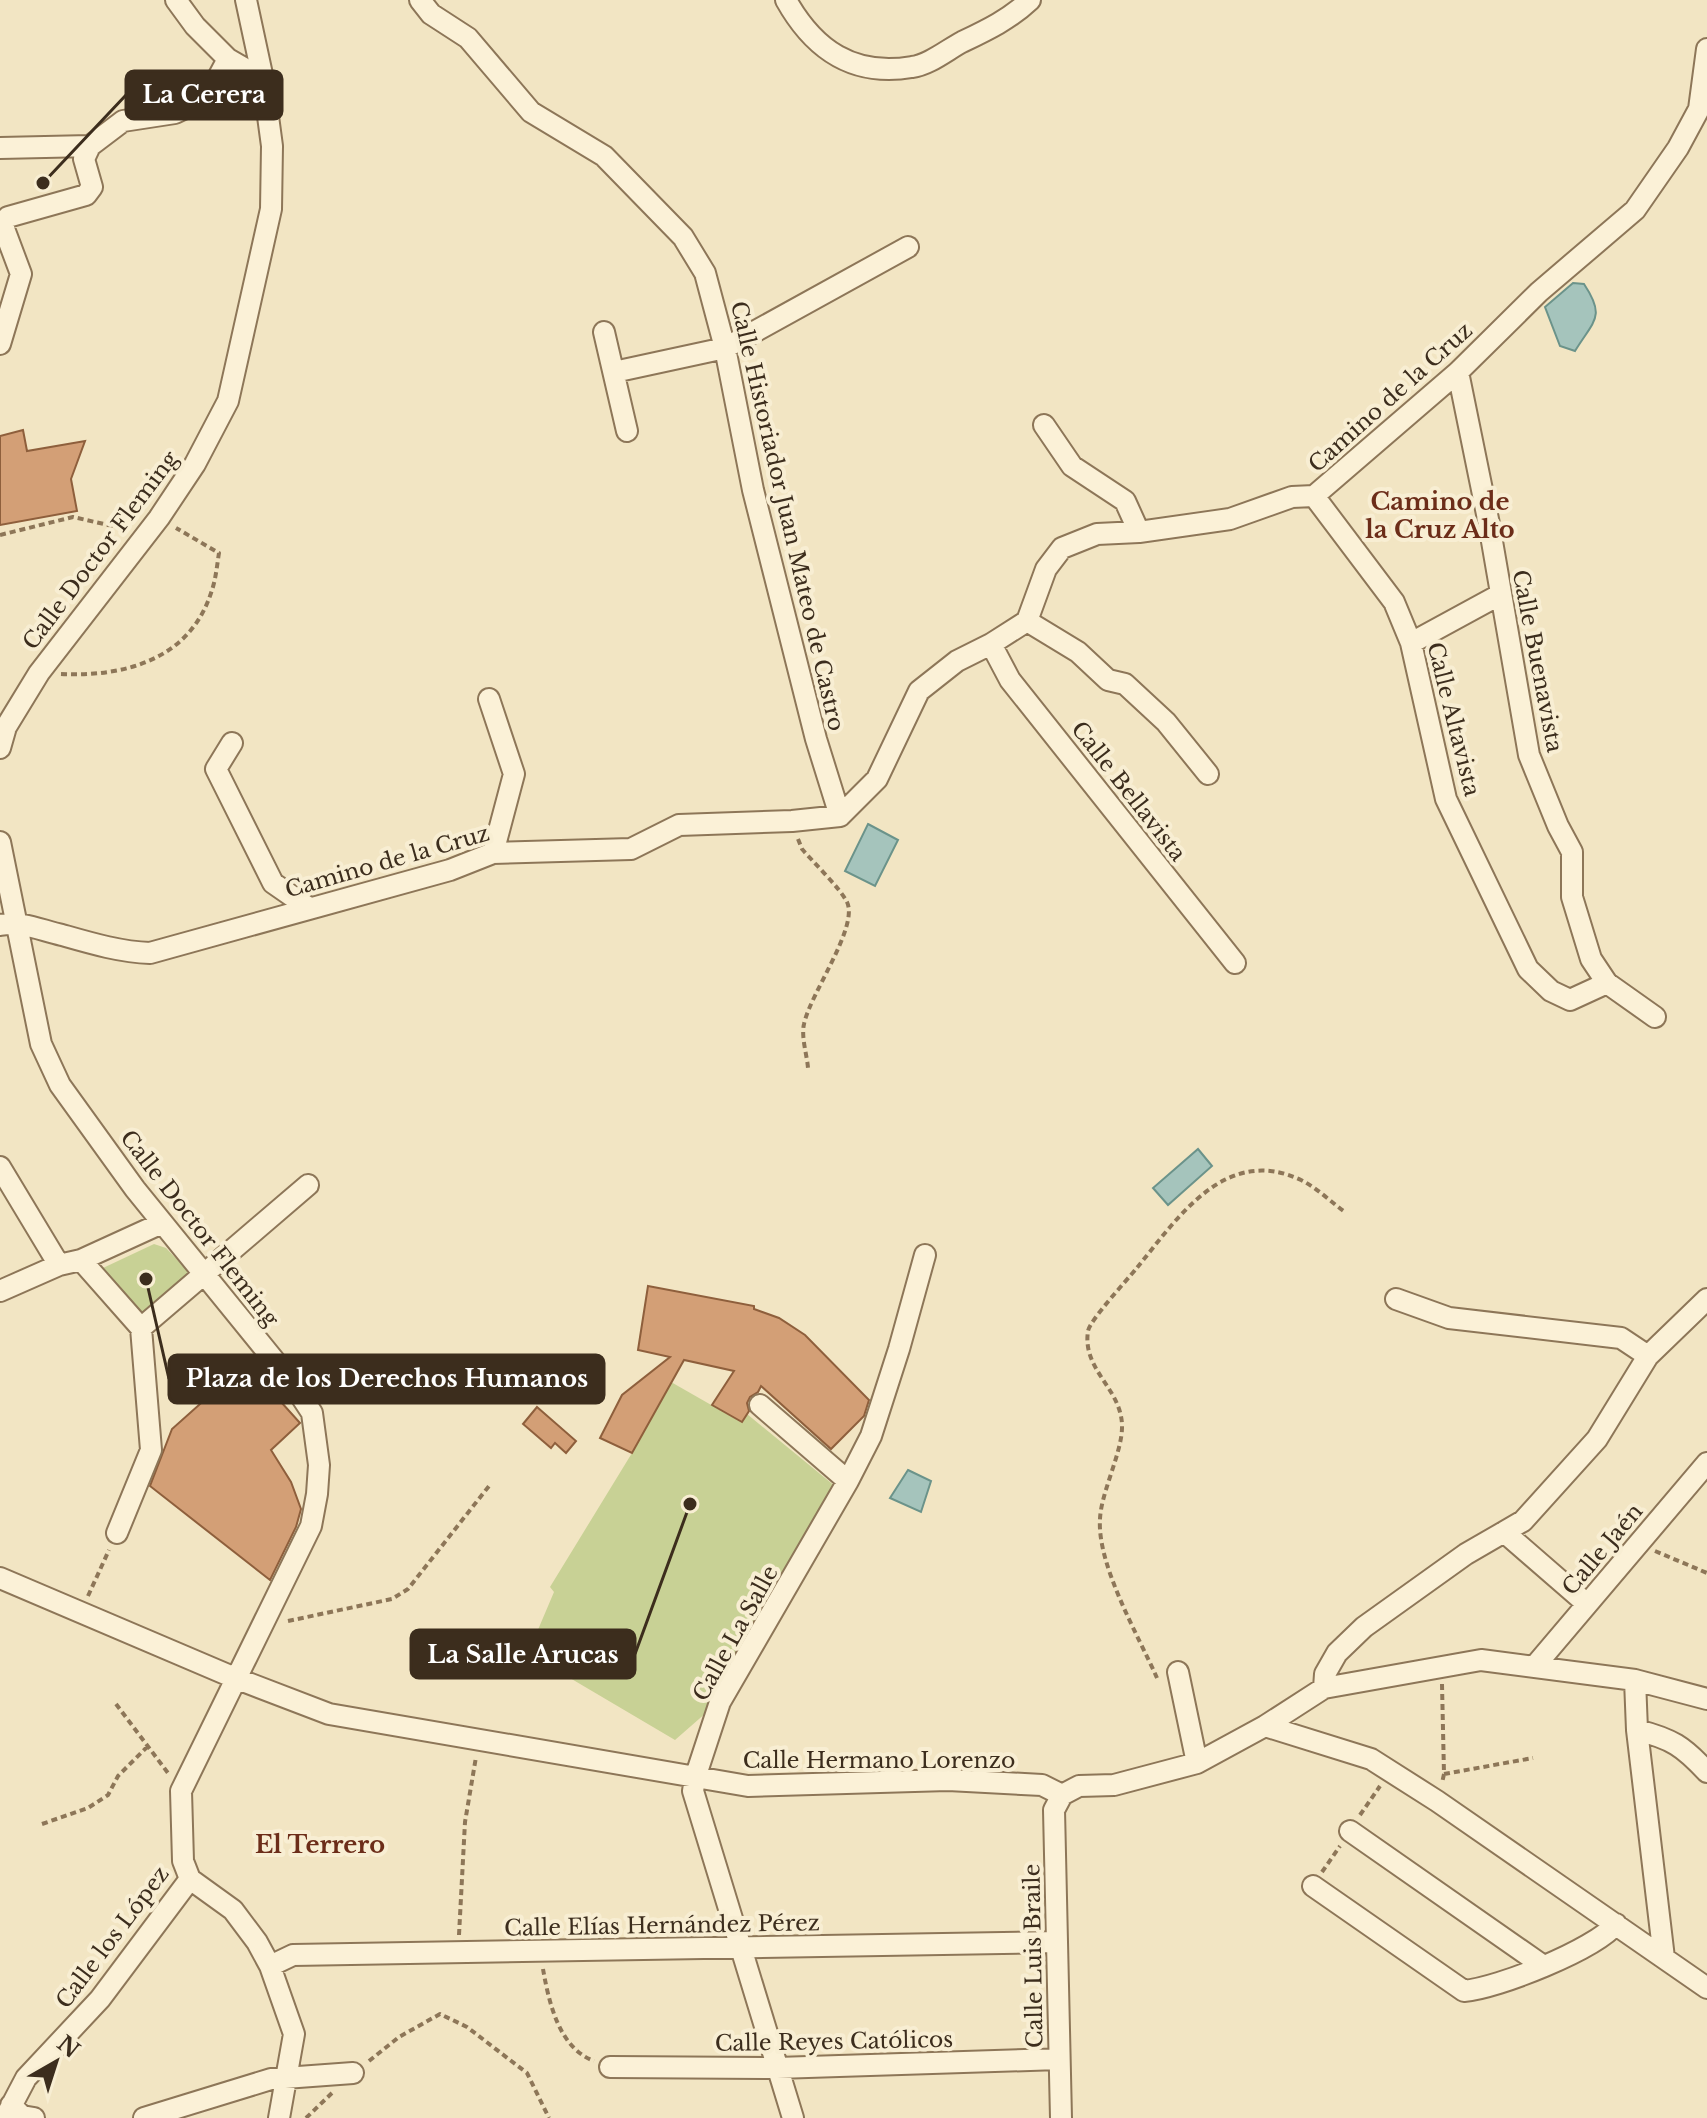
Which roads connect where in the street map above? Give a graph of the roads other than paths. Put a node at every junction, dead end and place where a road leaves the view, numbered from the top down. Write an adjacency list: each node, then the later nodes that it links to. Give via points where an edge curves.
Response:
1 (176, 0): 7 (street)
2 (246, 0): 8 (street, Calle Doctor Fleming)
3 (420, 0): 14 (street, Calle Historiador Juan Mateo de Castro, via 431,14 468,38 531,112 604,156 683,237 705,273)
4 (786, 0): 5 (street, via 830,54 868,68 915,67 1013,16)
5 (1030, 0)
6 (1707, 49): 16 (street, Camino de la Cruz, via 1699,109 1635,210 1539,292)
7 (228, 59): 8 (street); 9 (street, via 207,98 175,113 123,121)
8 (263, 79): 27 (street, Calle Doctor Fleming, via 272,146 271,209 228,401 159,518 39,673 6,727)
9 (90, 146): 10 (street); 13 (street, via 84,159 92,187 86,195 8,217 3,226 21,274)
10 (0, 148)
11 (908, 247): 14 (street)
12 (604, 332): 15 (street)
13 (0, 344)
14 (725, 348): 15 (street); 29 (street, Calle Historiador Juan Mateo de Castro, via 753,490)
15 (614, 372): 18 (street)
16 (1458, 372): 19 (street, Camino de la Cruz); 21 (street, Calle Buenavista)
17 (1044, 425): 20 (street, via 1072,466 1125,501)
18 (627, 431)
19 (1314, 496): 20 (street, Camino de la Cruz, via 1292,497 1230,519); 23 (street, Calle Altavista, via 1394,602)
20 (1139, 532): 22 (street, Camino de la Cruz, via 1097,534 1062,548 1046,569)
21 (1501, 594): 23 (street); 35 (street, Calle Buenavista, via 1529,755 1572,852 1572,897 1591,959)
22 (1027, 621): 24 (street); 28 (street, via 1078,652 1108,680 1125,684 1166,722)
23 (1411, 643): 35 (street, Calle Altavista, via 1446,799 1528,969 1551,991 1570,1000)
24 (991, 644): 29 (street, via 957,661 919,691 877,779); 34 (street, Calle Bellavista, via 1010,680)
25 (489, 699): 31 (street, via 514,774)
26 (232, 743): 32 (street, via 216,769 273,883)
27 (0, 748)
28 (1208, 774)
29 (840, 816): 31 (street, Camino de la Cruz, via 679,825 631,849)
30 (0, 842): 33 (street, Calle Doctor Fleming)
31 (493, 853): 32 (street, Camino de la Cruz)
32 (309, 908): 33 (street, Camino de la Cruz, via 150,953)
33 (8, 924): 39 (street, Calle Doctor Fleming, via 41,1044 60,1085)
34 (1235, 963)
35 (1607, 983): 36 (street, Calle Buenavista)
36 (1655, 1017)
37 (0, 1167): 42 (street)
38 (308, 1185): 43 (street)
39 (162, 1223): 41 (street); 43 (street, Calle Doctor Fleming)
40 (925, 1255): 51 (street, Calle La Salle, via 871,1436)
41 (81, 1260): 42 (street); 47 (street)
42 (59, 1265): 44 (street)
43 (205, 1275): 47 (street); 58 (street, Calle Doctor Fleming, via 312,1413 319,1465 311,1526)
44 (0, 1291)
45 (1396, 1299): 48 (street, via 1449,1318 1621,1338)
46 (1707, 1299): 48 (street)
47 (141, 1328): 53 (street, via 151,1450)
48 (1648, 1356): 52 (street, via 1597,1439 1523,1521)
49 (760, 1405): 51 (street)
50 (1707, 1463): 55 (street, Calle Jaén)
51 (848, 1481): 66 (street, Calle La Salle, via 720,1702)
52 (1504, 1532): 55 (street); 60 (street, via 1364,1627 1337,1653)
53 (117, 1533)
54 (0, 1578): 58 (street)
55 (1587, 1604): 56 (street, Calle Jaén)
56 (1534, 1667): 59 (street); 60 (street, via 1481,1660)
57 (1178, 1672): 64 (street)
58 (235, 1678): 66 (street, via 329,1714); 69 (street, Calle los López, via 181,1791 183,1861)
59 (1635, 1680): 61 (street); 63 (street)
60 (1324, 1688): 62 (street)
61 (1707, 1699)
62 (1265, 1726): 64 (street); 71 (street, via 1371,1759)
63 (1637, 1730): 65 (street, via 1684,1747); 72 (street)
64 (1197, 1763): 67 (street, via 1114,1785 1079,1786)
65 (1707, 1772)
66 (695, 1778): 67 (street, Calle Hermano Lorenzo, via 748,1786 1021,1783); 75 (street, via 693,1791)
67 (1062, 1795): 74 (street, Calle Luis Braile, via 1054,1810)
68 (1350, 1831): 77 (street)
69 (190, 1879): 78 (street, via 233,1910); 85 (street, Calle los López, via 100,1999 26,2078)
70 (1313, 1886): 77 (street, via 1464,1991 1485,1989)
71 (1616, 1924): 73 (street); 77 (street, via 1597,1942)
72 (1661, 1930): 73 (street); 76 (street)
73 (1633, 1938): 76 (street)
74 (1057, 1942): 75 (street, Calle Elías Hernández Pérez); 80 (street, Calle Luis Braile)
75 (742, 1948): 78 (street, Calle Elías Hernández Pérez, via 293,1955); 82 (street)
76 (1664, 1958): 79 (street)
77 (1542, 1965)
78 (270, 1966): 84 (street, via 294,2034)
79 (1707, 1988)
80 (1059, 2059): 82 (street, Calle Reyes Católicos); 90 (street, Calle Luis Braile)
81 (610, 2067): 82 (street, Calle Reyes Católicos)
82 (777, 2068): 89 (street)
83 (353, 2073): 84 (street)
84 (286, 2077): 87 (street); 88 (street)
85 (8, 2112): 86 (street)
86 (34, 2118)
87 (144, 2118)
88 (279, 2118)
89 (793, 2118)
90 (1061, 2118)

